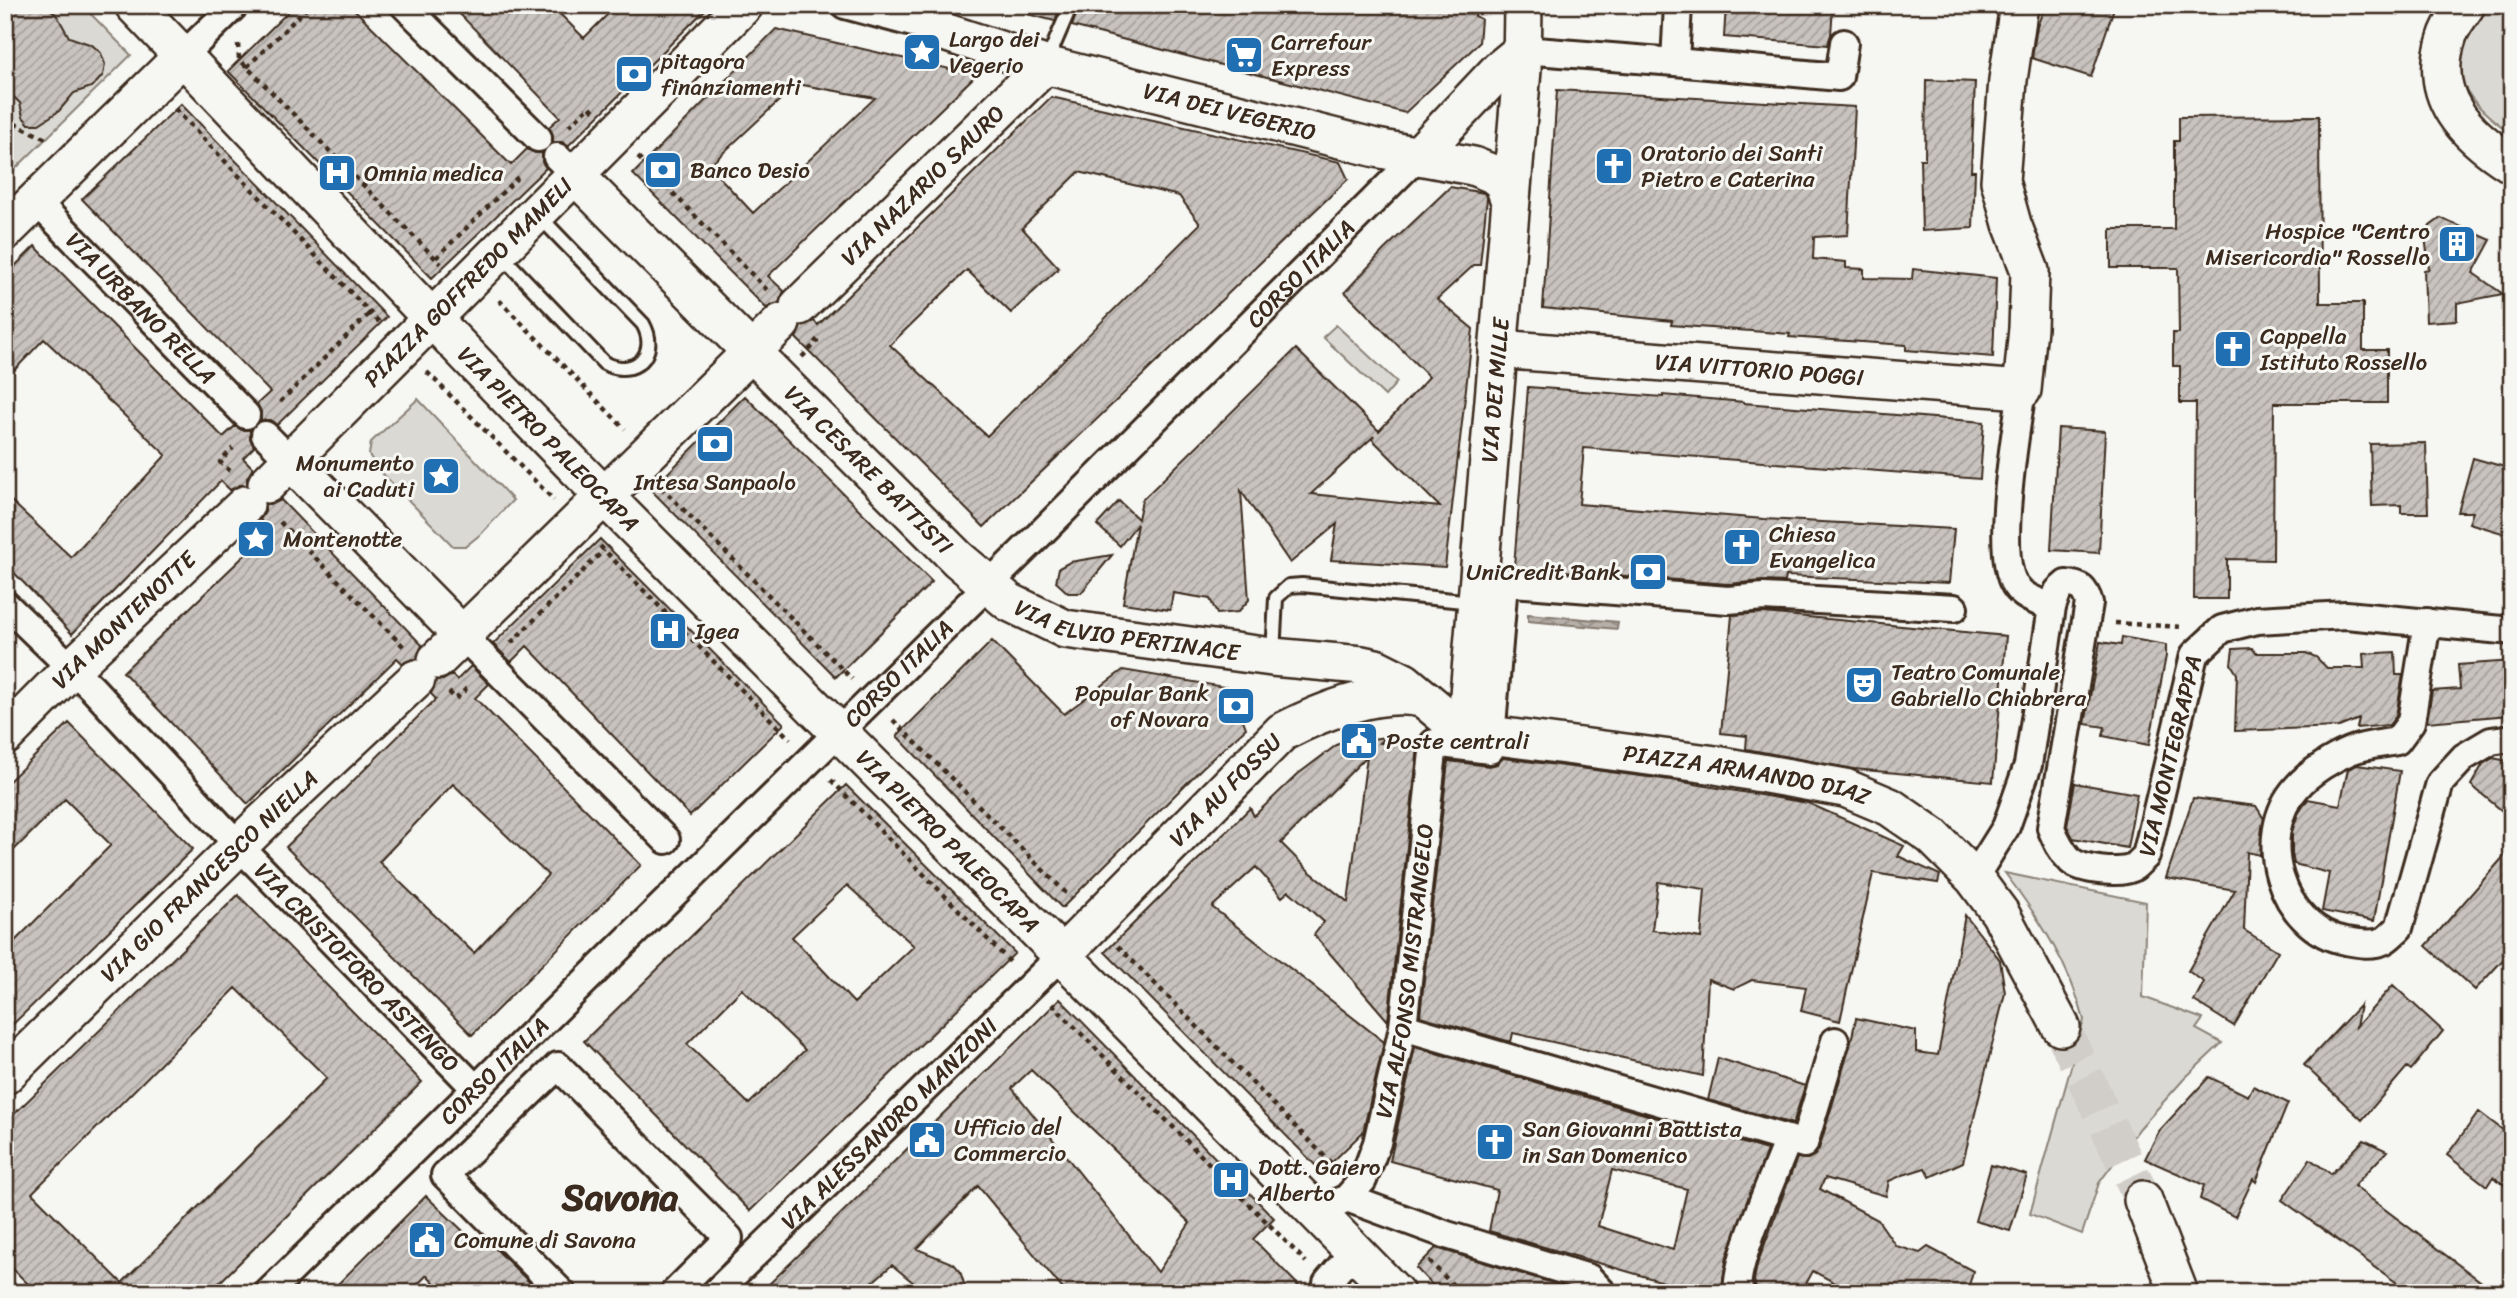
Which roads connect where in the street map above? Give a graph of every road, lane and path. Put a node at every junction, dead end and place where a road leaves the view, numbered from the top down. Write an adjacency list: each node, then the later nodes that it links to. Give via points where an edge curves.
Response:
1 (134, 5): 15 (street, VIA PIETRO PALEOCAPA)
2 (235, 5): 15 (street)
3 (310, 5): 19 (path)
4 (404, 5): 22 (street)
5 (744, 5): 27 (street)
6 (845, 5): 12 (street, VIA DEI VEGERIO)
7 (1071, 5): 18 (lane)
8 (1523, 5): 14 (street, VIA DEI MILLE)
9 (1678, 5): 17 (street)
10 (2019, 5): 46 (street, via 2000,181 2030,271)
11 (2466, 5): 26 (street, via 2447,35 2440,66 2444,91 2458,118 2483,146)
12 (932, 17): 18 (street, VIA DEI VEGERIO)
13 (1844, 43): 17 (street, via 1839,77)
14 (1523, 50): 17 (street); 24 (street, CORSO ITALIA); 30 (street, VIA DEI MILLE)
15 (183, 56): 29 (street); 39 (street, VIA PIETRO PALEOCAPA)
16 (239, 59): 19 (path)
17 (1675, 62)
18 (1045, 65): 24 (street, VIA DEI VEGERIO); 40 (street, VIA NAZARIO SAURO)
19 (247, 67): 34 (path)
20 (175, 109): 38 (path)
21 (5, 119): 23 (path)
22 (538, 138)
23 (46, 139)
24 (1418, 156): 30 (street, VIA DEI VEGERIO, via 1493,174 1503,181); 60 (street, CORSO ITALIA)
25 (644, 163): 36 (path)
26 (2512, 164)
27 (566, 166): 31 (street, PIAZZA GOFFREDO MAMELI); 44 (street, PIAZZA GOFFREDO MAMELI)
28 (521, 174): 34 (path)
29 (36, 201): 32 (street); 48 (street, VIA URBANO RELLA)
30 (1510, 201): 42 (street, VIA DEI MILLE)
31 (536, 214): 33 (street, PIAZZA GOFFREDO MAMELI); 33 (lane, via 643,324 649,342 643,359 628,369 604,363)
32 (5, 231)
33 (497, 251): 39 (street, PIAZZA GOFFREDO MAMELI)
34 (436, 258): 35 (path)
35 (444, 267)
36 (760, 283)
37 (495, 296): 50 (path)
38 (370, 313): 41 (path); 47 (path)
39 (432, 316): 53 (street, PIAZZA GOFFREDO MAMELI); 55 (street, VIA PIETRO PALEOCAPA)
40 (796, 321): 43 (path, via 817,342); 44 (street, VIA NAZARIO SAURO)
41 (380, 324)
42 (1498, 349): 46 (street, VIA VITTORIO POGGI); 61 (street, VIA DEI MILLE)
43 (808, 350)
44 (751, 353): 55 (street); 60 (street, VIA CESARE BATTISTI)
45 (422, 367): 56 (path)
46 (2022, 390): 63 (street, via 2007,558 2015,586 2029,598)
47 (280, 402)
48 (246, 415)
49 (265, 435): 53 (street)
50 (635, 438)
51 (233, 448): 52 (path, via 220,462)
52 (230, 471)
53 (267, 483): 71 (street); 72 (street, VIA MONTENOTTE)
54 (658, 483): 73 (path)
55 (605, 497): 71 (street); 77 (street, VIA PIETRO PALEOCAPA)
56 (564, 509)
57 (280, 522): 71 (path)
58 (597, 542): 59 (path)
59 (604, 550): 69 (path); 76 (path)
60 (987, 585): 70 (street, VIA ELVIO PERTINACE, via 1009,602 1065,629); 77 (street, CORSO ITALIA)
61 (1486, 589): 64 (street); 70 (lane, via 1289,586 1276,598); 80 (street, VIA DEI MILLE)
62 (5, 604): 72 (street, VIA CRISTOFORO ASTENGO)
63 (2052, 607): 65 (street, VIA MONTEGRAPPA, via 2066,584 2079,585 2089,603); 85 (street, via 2028,765 2006,827)
64 (1954, 608)
65 (2086, 620): 67 (path); 67 (street, VIA MONTEGRAPPA, via 2051,828 2073,863 2086,869 2116,871 2132,869 2146,856 2194,655)
66 (2427, 622): 67 (street, VIA MONTEGRAPPA, via 2346,615 2257,620); 68 (street, VIA MONTEGRAPPA); 81 (street, via 2411,722 2397,741 2351,750 2324,765 2297,787 2281,813 2275,846 2280,881 2295,909 2312,927 2336,939 2360,944 2384,941 2399,928 2440,783 2464,757 2491,741)
67 (2222, 629)
68 (2512, 631)
69 (517, 636)
70 (1272, 657): 75 (street, PIAZZA ARMANDO DIAZ, via 1376,668)
71 (434, 662): 74 (path, via 456,699); 83 (street); 84 (street, VIA GIO FRANCESCO NIELLA)
72 (71, 669): 79 (street, VIA MONTENOTTE); 84 (street, VIA CRISTOFORO ASTENGO)
73 (843, 670)
74 (466, 689)
75 (1425, 699): 80 (street, PIAZZA ARMANDO DIAZ); 88 (street, VIA AU FOSSU, via 1386,698 1348,705 1282,732)
76 (780, 728)
77 (839, 730): 88 (street, VIA PIETRO PALEOCAPA); 95 (street, CORSO ITALIA)
78 (902, 730): 86 (path)
79 (5, 736)
80 (1464, 736): 85 (street, PIAZZA ARMANDO DIAZ, via 1716,765 1845,788 1890,807 1932,836); 91 (street, VIA ALFONSO MISTRANGELO)
81 (2512, 738)
82 (841, 790): 89 (path)
83 (666, 840)
84 (239, 846): 94 (street, VIA GIO FRANCESCO NIELLA); 95 (street, VIA CRISTOFORO ASTENGO)
85 (1974, 878): 92 (street, PIAZZA ARMANDO DIAZ, via 2000,913)
86 (1071, 899)
87 (1115, 943): 97 (path)
88 (1063, 954): 99 (street, VIA PIETRO PALEOCAPA); 106 (street, VIA ALESSANDRO MANZONI)
89 (1008, 960)
90 (1053, 1006): 102 (path)
91 (1404, 1027): 96 (street); 99 (street, VIA ALFONSO MISTRANGELO, via 1377,1143 1363,1180)
92 (2060, 1027)
93 (1835, 1041): 96 (street)
94 (5, 1075)
95 (475, 1088): 103 (street, CORSO ITALIA)
96 (1796, 1142): 110 (street, via 1748,1241 1737,1283)
97 (1331, 1164)
98 (2143, 1200): 111 (street)
99 (1332, 1205): 100 (street, VIA PIETRO PALEOCAPA); 109 (street, via 1447,1234 1589,1278)
100 (1354, 1251): 102 (street); 107 (street, VIA PIETRO PALEOCAPA)
101 (1426, 1258): 108 (path)
102 (1326, 1288)
103 (268, 1293)
104 (562, 1293): 105 (street, via 445,1175 558,1066 729,1238)
105 (674, 1293)
106 (715, 1293)
107 (1395, 1293)
108 (1461, 1293)
109 (1603, 1293)
110 (1741, 1293)
111 (2179, 1293)

